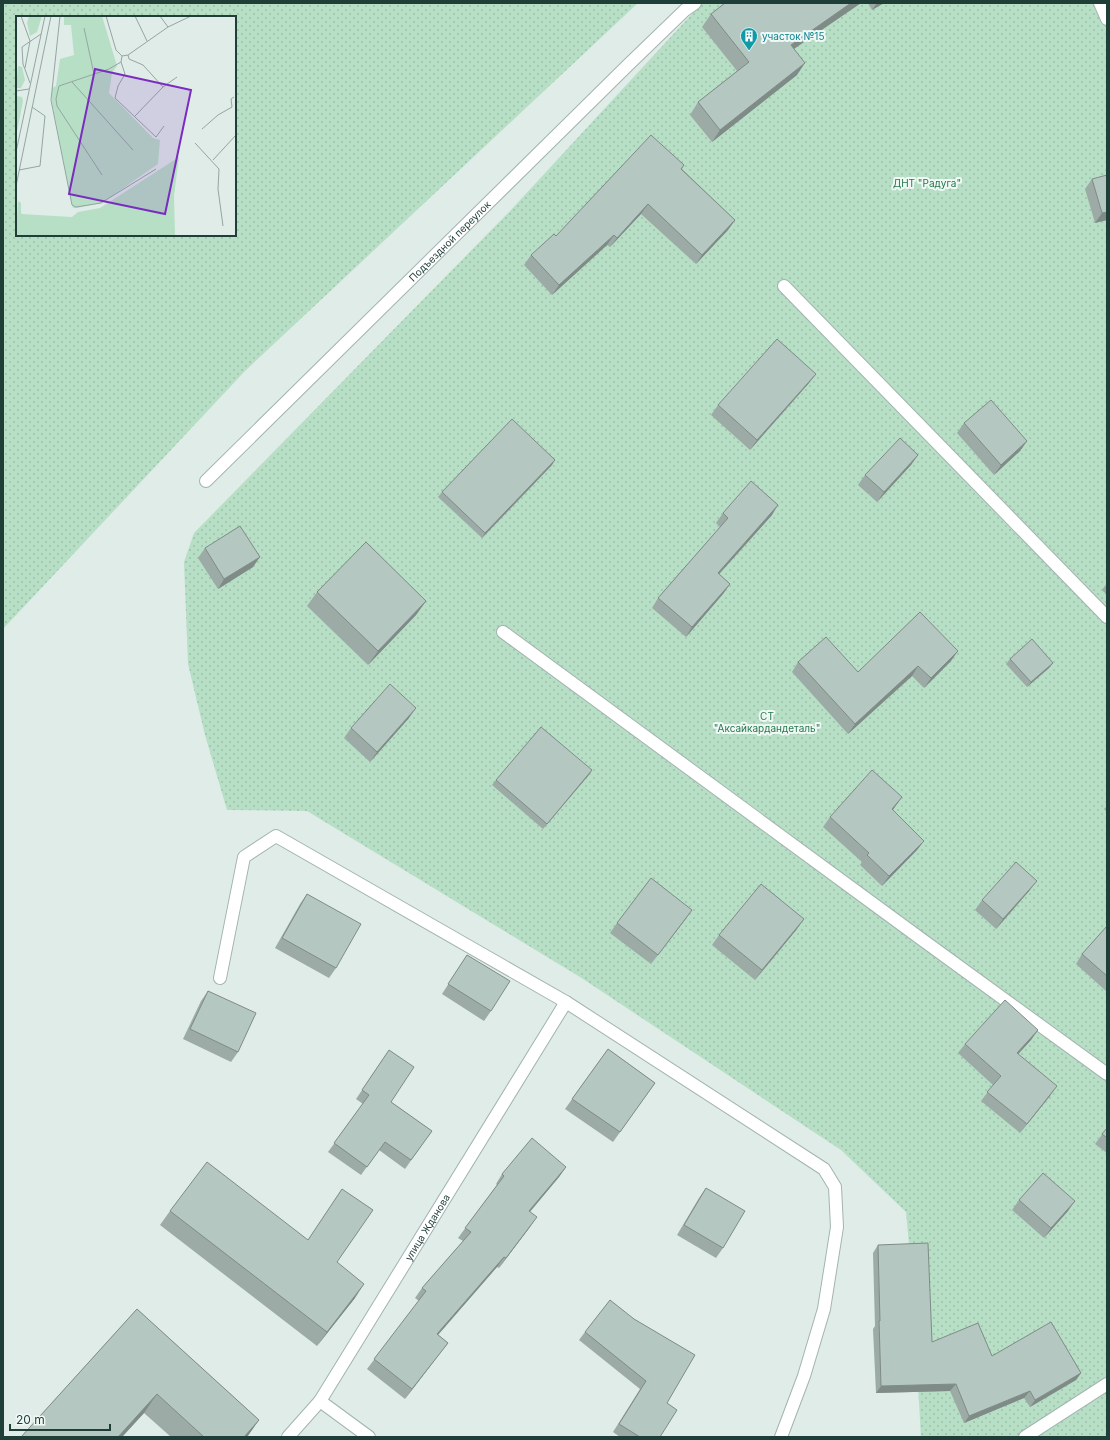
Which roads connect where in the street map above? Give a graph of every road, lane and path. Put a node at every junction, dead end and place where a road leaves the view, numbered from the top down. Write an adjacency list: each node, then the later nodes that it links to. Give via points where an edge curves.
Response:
1 (695, 3): 5 (street, Подъездной переулок, via 648,46)
2 (1100, 3): 3 (street)
3 (1107, 19)
4 (784, 286): 6 (street)
5 (206, 482)
6 (1107, 617)
7 (503, 632): 10 (street)
8 (220, 978): 9 (street, via 244,857 276,836)
9 (566, 1002): 12 (street, улица Жданова); 15 (street, via 824,1170 835,1187 837,1227 824,1309 804,1376)
10 (1107, 1074)
11 (1107, 1384): 16 (street)
12 (320, 1401): 13 (street, улица Жданова); 14 (street)
13 (288, 1437)
14 (369, 1437)
15 (781, 1437)
16 (1025, 1437)

